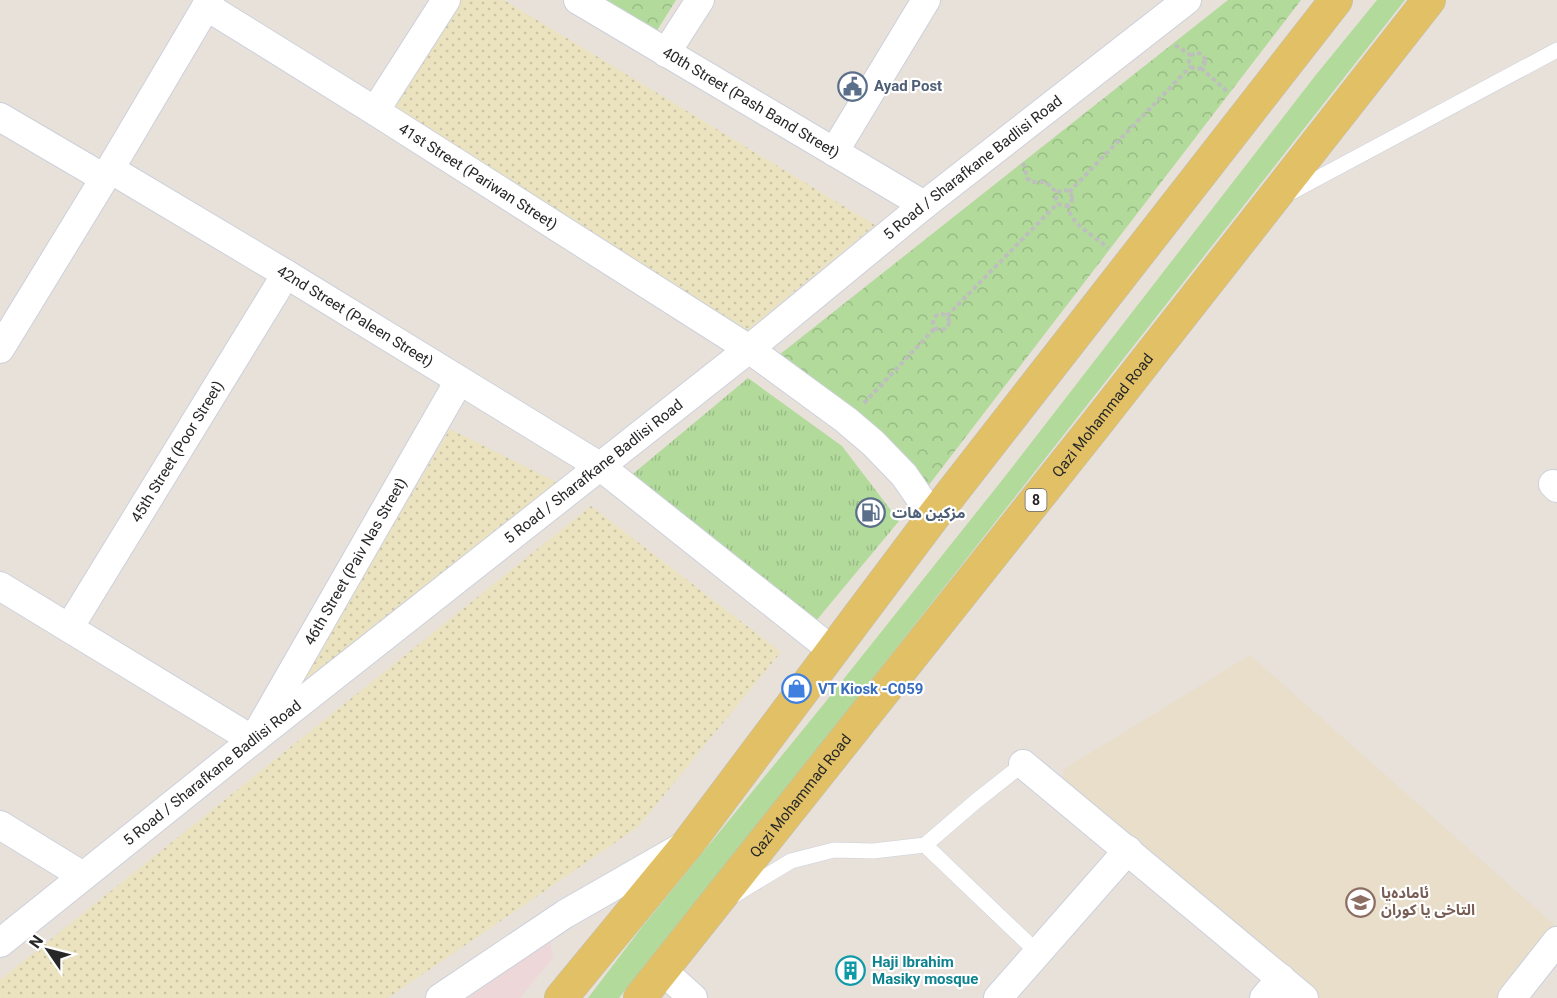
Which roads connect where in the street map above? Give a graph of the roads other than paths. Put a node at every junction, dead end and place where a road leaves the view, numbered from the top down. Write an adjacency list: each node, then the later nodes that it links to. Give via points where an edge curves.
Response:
1 (446, 0): 11 (street)
2 (578, 0): 10 (street, 40th Street (Pash Band Street))
3 (700, 0): 10 (street)
4 (926, 0): 13 (street)
5 (1187, 0): 16 (street, 5 Road / Sharafkane Badlisi Road)
6 (1336, 0): 22 (main road)
7 (1429, 0): 15 (main road, Qazi Mohammad Road / 8)
8 (208, 3): 11 (street, 41st Street (Pariwan Street)); 14 (street)
9 (1557, 50): 15 (lane)
10 (666, 53): 13 (street, 40th Street (Pash Band Street))
11 (375, 111): 19 (street, 41st Street (Pariwan Street))
12 (0, 117): 14 (street, 42nd Street (Paleen Street))
13 (834, 152): 16 (street, 40th Street (Pash Band Street))
14 (107, 173): 17 (street, 42nd Street (Paleen Street)); 18 (street)
15 (1269, 204): 33 (main road, Qazi Mohammad Road / 8)
16 (924, 206): 19 (street, 5 Road / Sharafkane Badlisi Road)
17 (286, 274): 20 (street, 42nd Street (Paleen Street)); 24 (street, 45th Street (Poor Street))
18 (0, 349)
19 (748, 349): 21 (street, 5 Road / Sharafkane Badlisi Road); 22 (street, 41st Street (Pariwan Street), via 873,443 904,475)
20 (459, 381): 21 (street, 42nd Street (Paleen Street)); 26 (street, 46th Street (Paiv Nas Street))
21 (601, 466): 25 (street, 42nd Street (Paleen Street)); 26 (street, 5 Road / Sharafkane Badlisi Road)
22 (933, 517): 25 (main road)
23 (0, 586): 24 (street)
24 (69, 628): 26 (street)
25 (833, 651): 29 (main road)
26 (253, 740): 32 (street, 5 Road / Sharafkane Badlisi Road)
27 (1023, 764): 30 (lane); 31 (street)
28 (0, 825): 32 (street)
29 (687, 845): 39 (street, via 565,914); 40 (main road)
30 (925, 845): 33 (lane, via 834,850 790,861); 36 (lane)
31 (1128, 850): 36 (street); 38 (street)
32 (83, 876): 34 (street, 5 Road / Sharafkane Badlisi Road)
33 (710, 910): 37 (main road, Qazi Mohammad Road / 8)
34 (0, 943)
35 (1555, 946): 45 (street)
36 (1038, 953): 43 (street)
37 (663, 970): 41 (main road, Qazi Mohammad Road / 8); 42 (street)
38 (1272, 988): 44 (street)
39 (440, 998)
40 (561, 998)
41 (640, 998)
42 (693, 998)
43 (998, 998)
44 (1304, 998)
45 (1512, 998)

